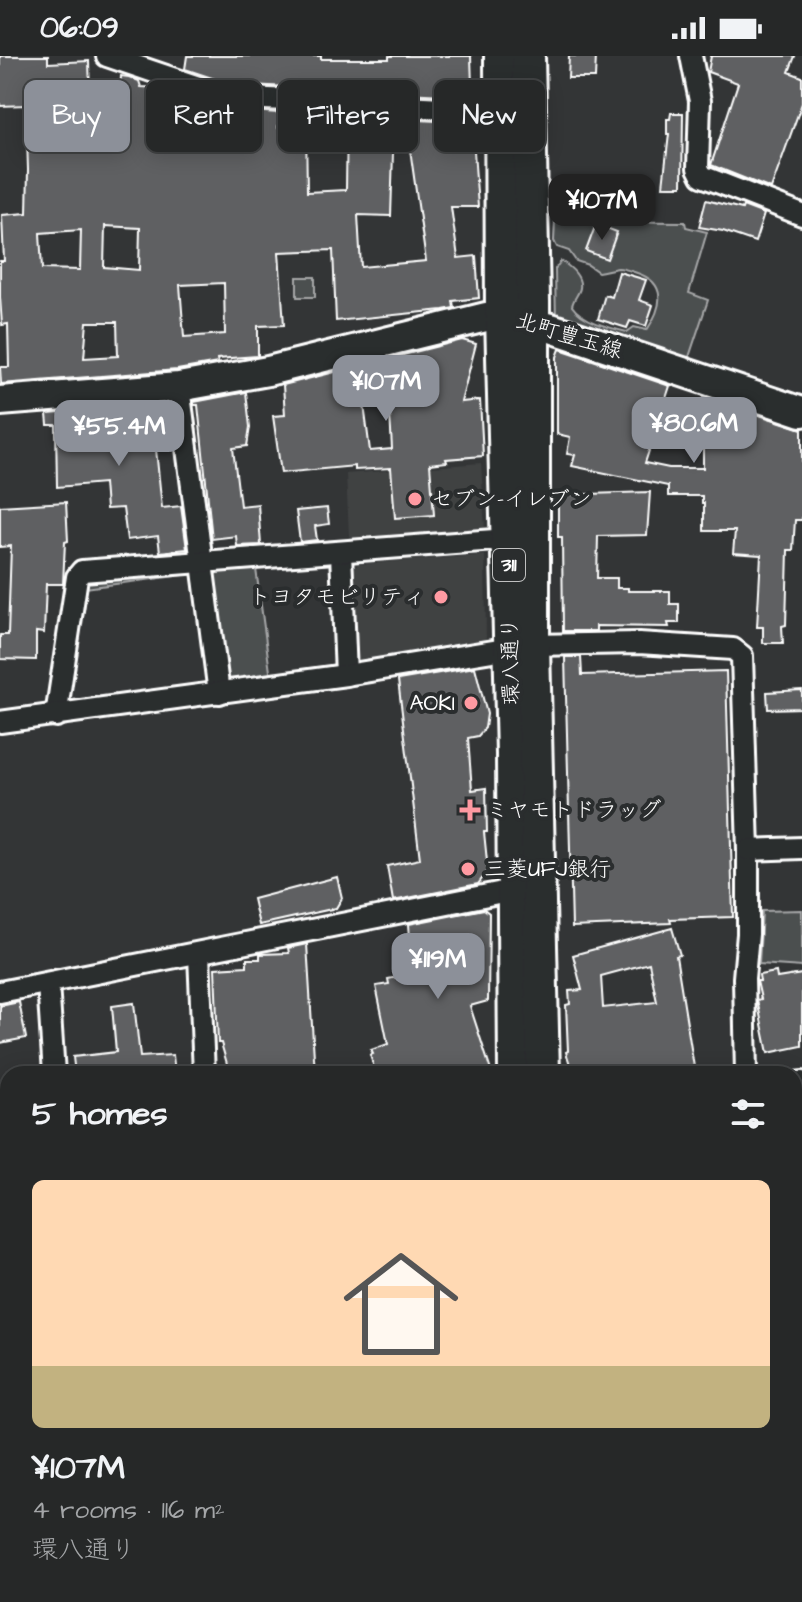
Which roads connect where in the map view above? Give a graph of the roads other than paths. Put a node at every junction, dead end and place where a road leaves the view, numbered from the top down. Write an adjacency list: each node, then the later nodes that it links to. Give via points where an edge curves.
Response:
1 (107, 56): 6 (street, via 228,97)
2 (501, 56): 5 (main road, 環八通り / 311)
3 (528, 56): 9 (main road, 環八通り / 311)
4 (691, 56): 8 (street, via 700,101 702,176)
5 (501, 80)
6 (434, 108)
7 (504, 152): 9 (main road, 環八通り / 311)
8 (801, 213)
9 (518, 319): 10 (main road, 北町豊玉線, via 486,317 268,371); 12 (main road, 北町豊玉線); 13 (main road, 環八通り / 311); 16 (main road, 環八通り / 311)
10 (179, 387): 11 (main road, 北町豊玉線); 15 (street)
11 (0, 401)
12 (802, 412)
13 (508, 539): 14 (street); 16 (main road, 環八通り / 311)
14 (341, 553): 15 (street); 17 (street)
15 (202, 563): 18 (street); 19 (street, via 79,573)
16 (522, 646): 17 (street); 22 (street, via 639,643 733,649 742,656); 23 (main road, 環八通り / 311); 30 (main road, 環八通り / 311)
17 (346, 675): 18 (street)
18 (219, 693): 19 (street)
19 (56, 716): 20 (street)
20 (0, 722)
21 (802, 848): 22 (street)
22 (748, 850): 31 (street)
23 (513, 890): 24 (street); 29 (main road, 環八通り / 311)
24 (199, 954): 25 (street); 28 (street)
25 (48, 983): 26 (street); 27 (street)
26 (0, 992)
27 (53, 1066)
28 (204, 1066)
29 (515, 1066)
30 (543, 1066)
31 (746, 1066)

